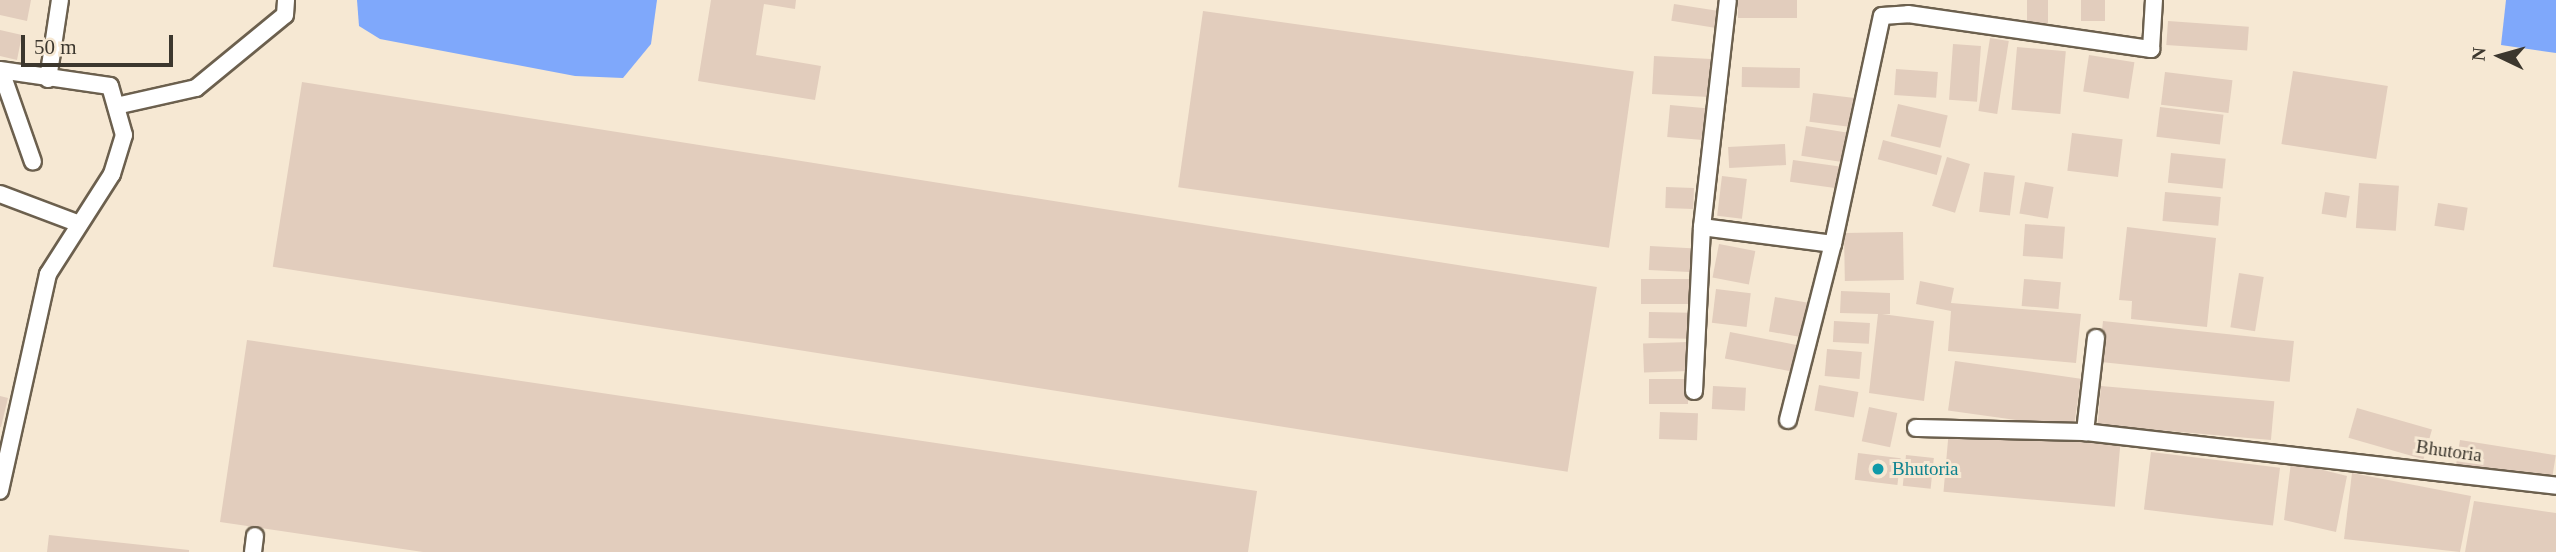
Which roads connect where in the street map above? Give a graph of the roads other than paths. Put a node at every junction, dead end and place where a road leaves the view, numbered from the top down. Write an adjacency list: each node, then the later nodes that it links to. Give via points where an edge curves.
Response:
1 (60, 0): 6 (street)
2 (286, 0): 7 (street, via 285,15 197,88)
3 (1728, 0): 11 (street)
4 (2154, 0): 12 (street, via 2151,49 1908,14 1882,16)
5 (1, 70): 6 (street); 8 (street)
6 (48, 79): 7 (street, via 110,86)
7 (116, 106): 10 (street, via 124,135 112,174)
8 (33, 162)
9 (0, 194): 10 (street)
10 (80, 224): 18 (street, via 48,274)
11 (1702, 227): 12 (street); 14 (street)
12 (1833, 244): 15 (street)
13 (2096, 338): 17 (street)
14 (1694, 391)
15 (1788, 421)
16 (1916, 428): 17 (street, Bhutoria)
17 (2085, 432): 19 (street, Bhutoria)
18 (5, 439): 20 (street)
19 (2556, 486)
20 (0, 491)

